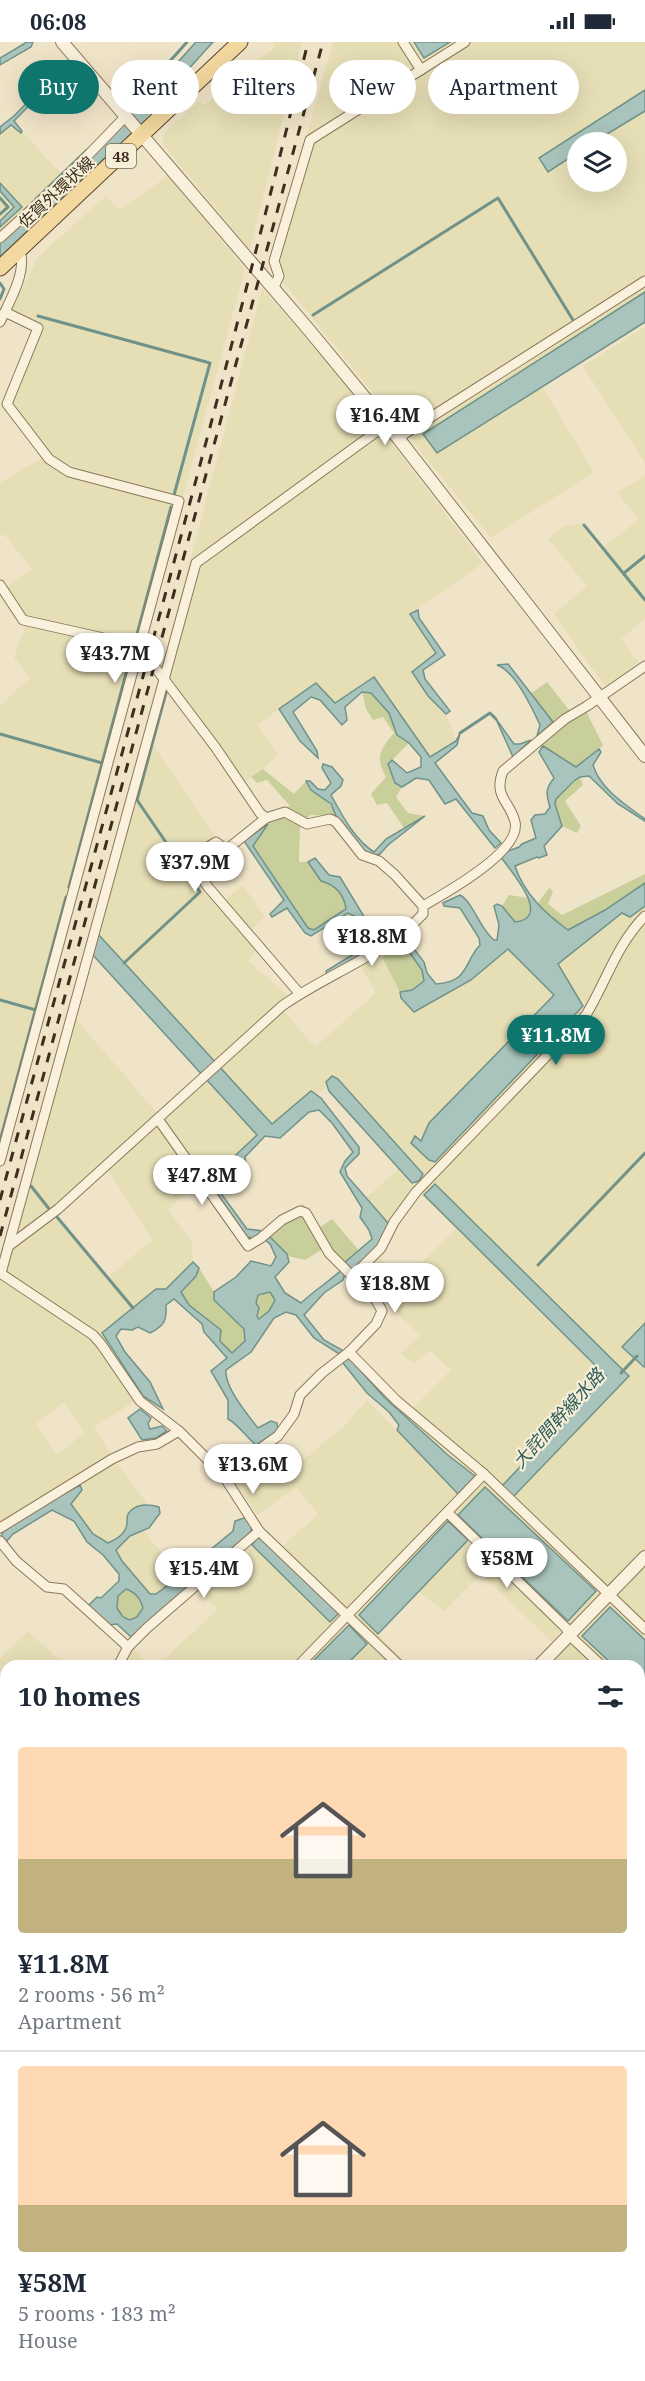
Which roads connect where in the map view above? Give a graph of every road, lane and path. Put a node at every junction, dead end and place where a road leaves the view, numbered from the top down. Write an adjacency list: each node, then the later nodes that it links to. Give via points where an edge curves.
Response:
1 (62, 42): 6 (street)
2 (240, 42): 7 (main road, 佐賀外環状線 / 48)
3 (403, 42): 5 (street)
4 (465, 42): 5 (street)
5 (421, 70): 12 (street, via 310,140 274,261 279,276)
6 (125, 117): 7 (street); 8 (street)
7 (138, 133): 9 (main road, 佐賀外環状線 / 48); 12 (street)
8 (0, 238)
9 (20, 251): 10 (main road, 佐賀外環状線 / 48); 13 (street, via 23,261)
10 (0, 268)
11 (645, 280): 16 (street)
12 (273, 289): 15 (street)
13 (5, 312): 14 (street); 18 (street, via 38,328 7,404 49,459 69,472 179,501)
14 (0, 322)
15 (387, 424): 16 (street); 20 (street, via 196,563)
16 (398, 438): 21 (street)
17 (0, 585): 18 (street, via 24,620)
18 (139, 646): 20 (street); 28 (street)
19 (645, 666): 21 (street)
20 (164, 677): 23 (street); 30 (street)
21 (600, 698): 22 (street); 24 (street, via 565,719 502,771 498,783 515,822 510,843 465,881)
22 (645, 756)
23 (266, 818): 24 (street, via 285,812 307,824 330,819 336,822 362,855 379,861); 26 (street, via 226,850 216,842 189,859 208,887)
24 (423, 906): 26 (street, via 423,914 407,932)
25 (645, 916): 32 (street, via 616,954 586,1015 424,1183 394,1222 381,1248)
26 (300, 994): 27 (street)
27 (158, 1119): 30 (street, via 58,1209); 32 (street, via 248,1246 300,1211 306,1213 329,1253)
28 (2, 1150): 29 (street)
29 (0, 1161)
30 (10, 1245): 31 (street)
31 (1, 1273): 34 (street, via 93,1335 140,1401)
32 (353, 1276): 33 (street, via 382,1311 376,1324)
33 (349, 1352): 35 (street, via 397,1401); 36 (street, via 300,1395 294,1414 278,1436)
34 (178, 1431): 36 (street); 38 (street, via 112,1459)
35 (484, 1474): 37 (street); 42 (street)
36 (223, 1475): 39 (street)
37 (448, 1513): 43 (street); 45 (street)
38 (0, 1528)
39 (259, 1531): 43 (street); 46 (street)
40 (2, 1544): 46 (street, via 47,1587 64,1589)
41 (645, 1557): 42 (street)
42 (609, 1594): 44 (street); 45 (street)
43 (348, 1615): 48 (street); 49 (street)
44 (645, 1629)
45 (569, 1635): 50 (street); 51 (street)
46 (128, 1647): 47 (street)
47 (120, 1660)
48 (304, 1660)
49 (394, 1660)
50 (545, 1660)
51 (596, 1660)

